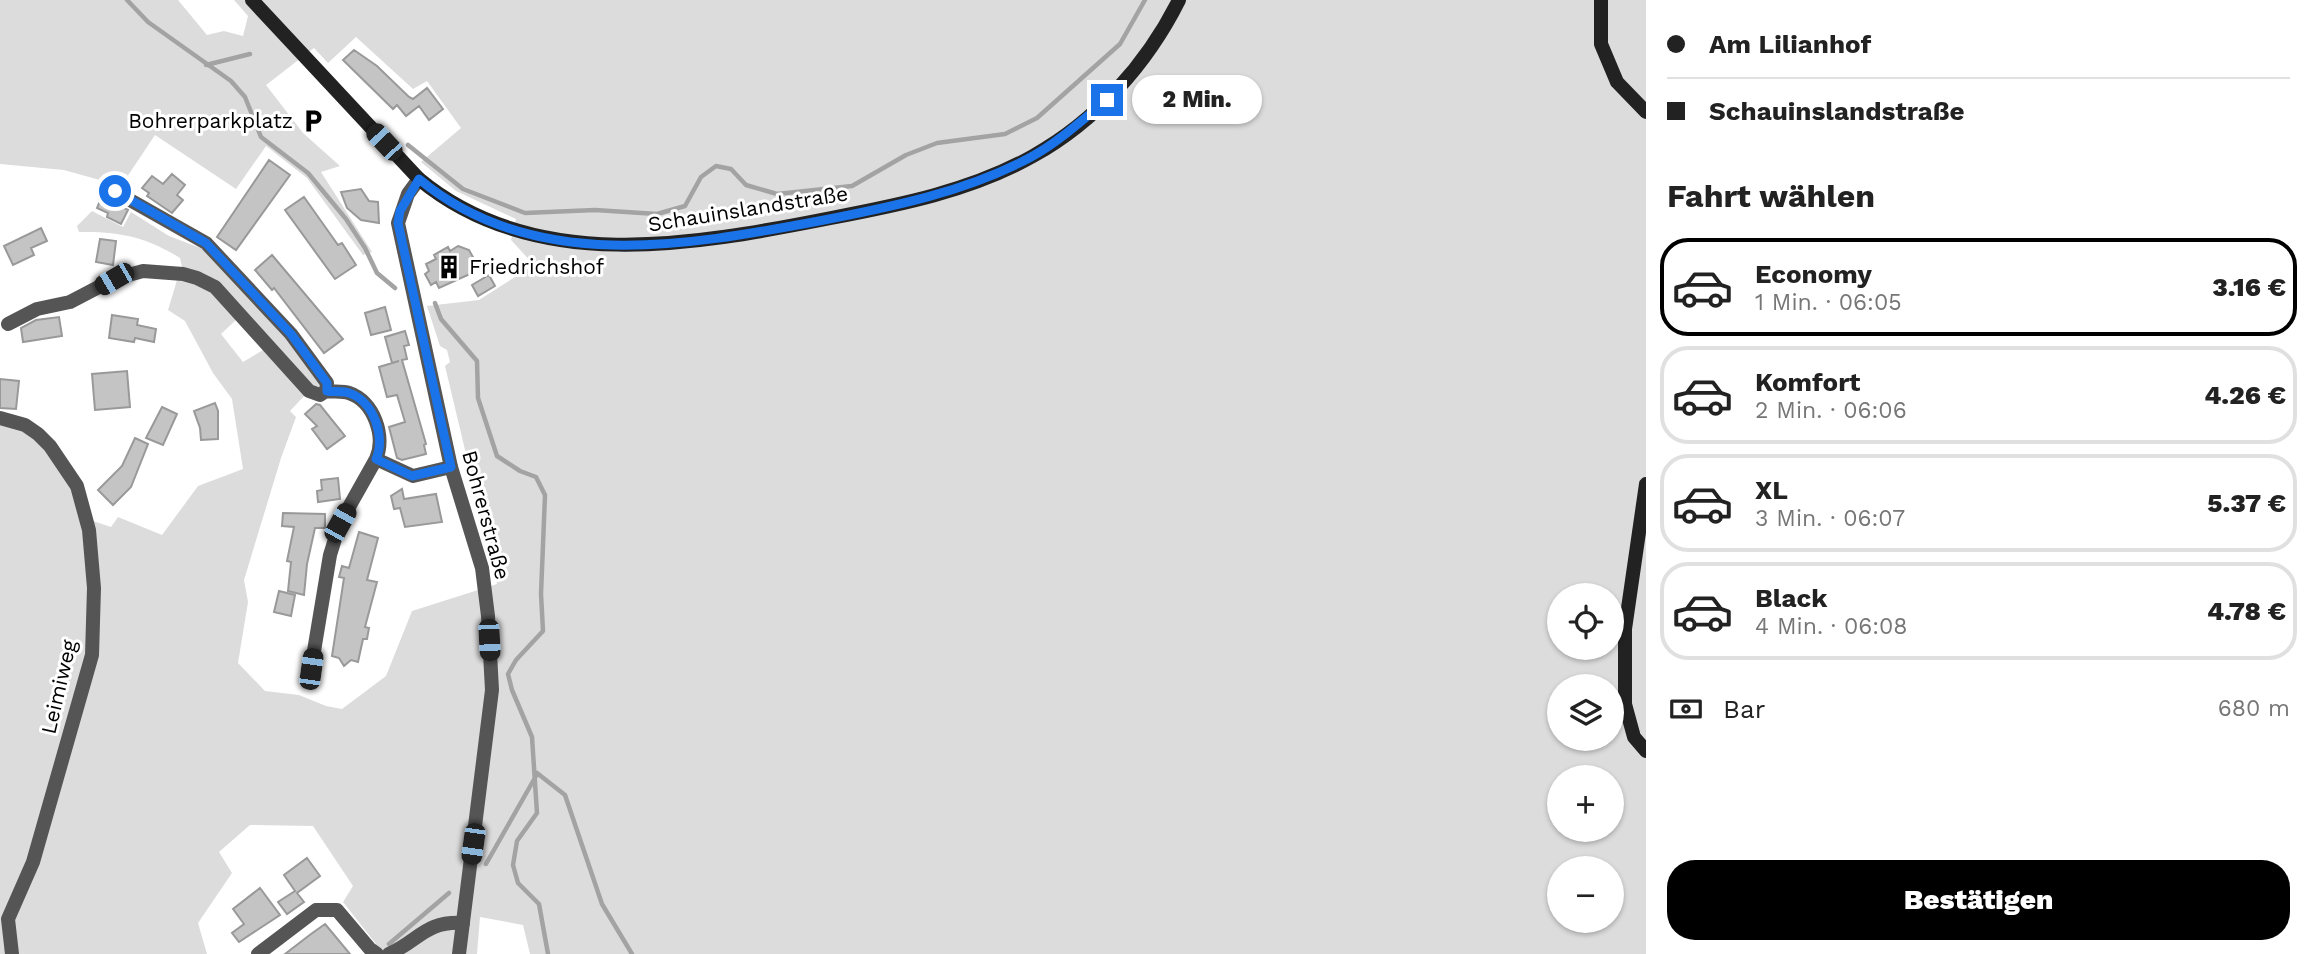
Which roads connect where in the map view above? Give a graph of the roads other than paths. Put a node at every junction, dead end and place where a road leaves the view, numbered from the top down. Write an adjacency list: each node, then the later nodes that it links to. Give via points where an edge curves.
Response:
1 (252, 0): 5 (main road, Schauinslandstraße)
2 (1179, 0): 5 (main road, Schauinslandstraße, via 1139,66 1107,100 1033,156 939,194 868,211 699,242 602,245 499,225 448,202)
3 (1601, 0): 4 (main road, via 1601,44 1617,82)
4 (1646, 112)
5 (419, 179): 11 (street, Bohrerstraße, via 398,223)
6 (107, 187): 8 (street, via 206,243 291,334 327,383)
7 (8, 324): 8 (street, via 37,309 83,298 127,274 183,274 215,287 309,391 320,395)
8 (327, 391): 10 (street, via 350,393 366,406 378,426 381,447)
9 (0, 418): 16 (street, Leimiweg, via 38,433 77,486 89,530 94,589 92,654 33,862 8,919)
10 (376, 459): 11 (street, via 412,476); 13 (street, via 333,544)
11 (451, 467): 15 (street, Bohrerstraße, via 484,580 492,690)
12 (1646, 484): 14 (main road, via 1625,629 1625,705 1634,737)
13 (311, 669)
14 (1646, 751)
15 (463, 923): 19 (street, via 443,922 428,928); 20 (street, Bohrerstraße)
16 (12, 954)
17 (258, 954): 18 (street, via 316,911 337,909)
18 (377, 954)
19 (389, 954)
20 (459, 954)

